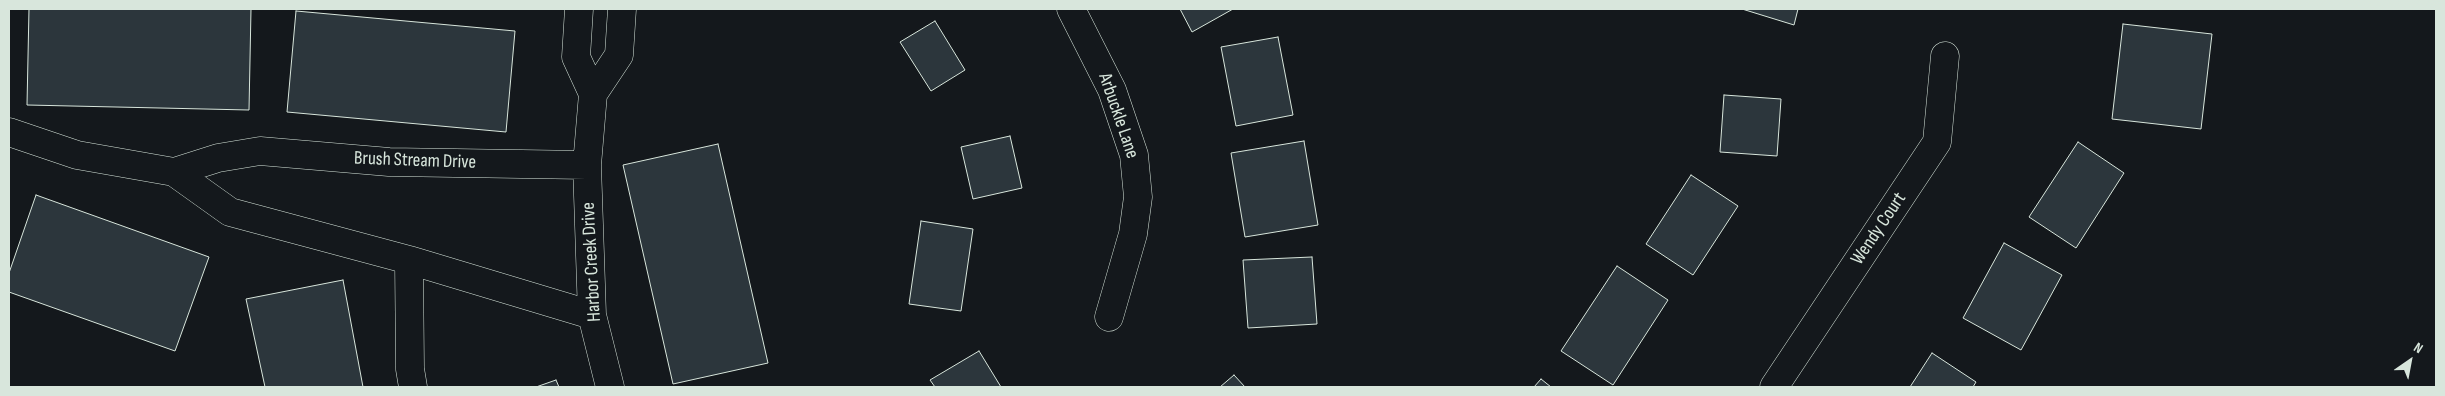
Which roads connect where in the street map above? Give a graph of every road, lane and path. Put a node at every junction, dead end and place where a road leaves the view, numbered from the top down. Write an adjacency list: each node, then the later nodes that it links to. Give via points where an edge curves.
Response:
1 (580, 9): 5 (street, via 576,57)
2 (622, 9): 5 (street, via 618,55)
3 (1071, 9): 11 (street, Arbuckle Lane, via 1112,90 1134,155 1138,197 1133,234)
4 (1945, 56): 14 (street, Wendy Court, via 1937,142)
5 (593, 94): 7 (street)
6 (9, 132): 8 (street, Brush Stream Drive, via 77,156)
7 (587, 165): 8 (street, Brush Stream Drive, via 390,162 260,151 218,158); 10 (street, Harbor Creek Drive)
8 (174, 172): 9 (street, Brush Stream Drive, via 230,212)
9 (409, 260): 10 (street, Brush Stream Drive); 12 (street)
10 (592, 314): 13 (street, Harbor Creek Drive)
11 (1110, 317)
12 (413, 387)
13 (610, 387)
14 (1774, 387)

